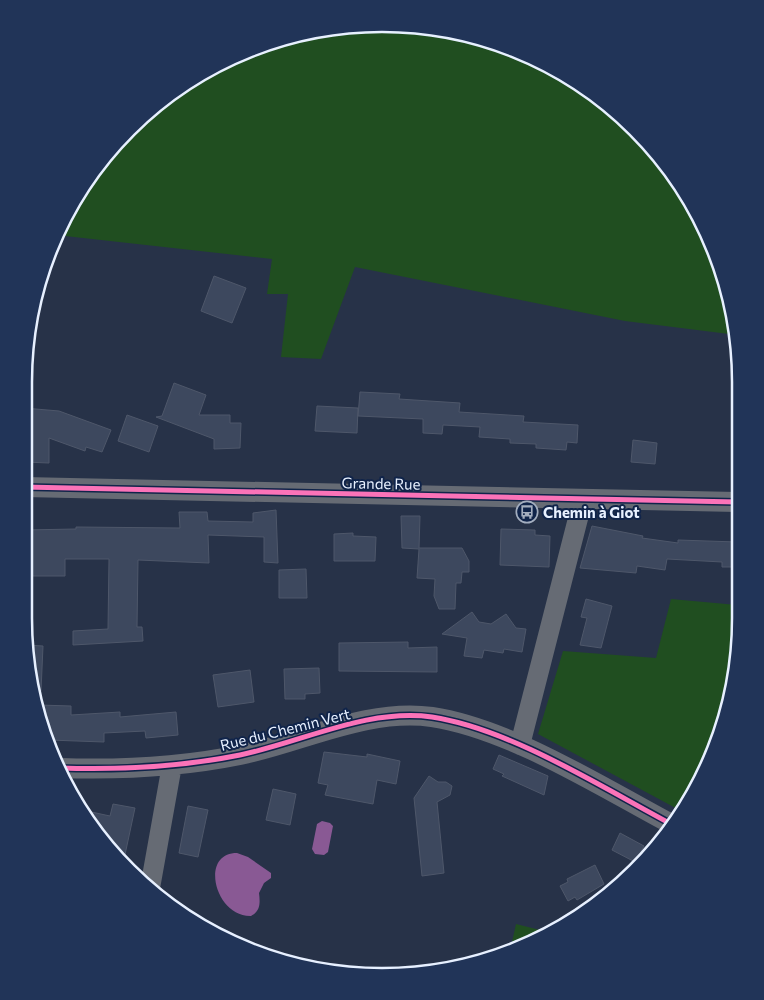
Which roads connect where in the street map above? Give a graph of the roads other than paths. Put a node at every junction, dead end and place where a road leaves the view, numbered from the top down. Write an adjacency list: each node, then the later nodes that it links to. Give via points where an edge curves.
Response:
1 (32, 487): 2 (street, Grande Rue)
2 (583, 499): 3 (street, Grande Rue); 4 (street)
3 (732, 502)
4 (520, 745): 5 (street, Rue du Chemin Vert, via 456,722 409,716 353,724 242,755); 7 (street, Rue du Chemin Vert)
5 (172, 765): 6 (street, Rue du Chemin Vert, via 119,770); 8 (street)
6 (67, 768)
7 (666, 821)
8 (151, 880)

